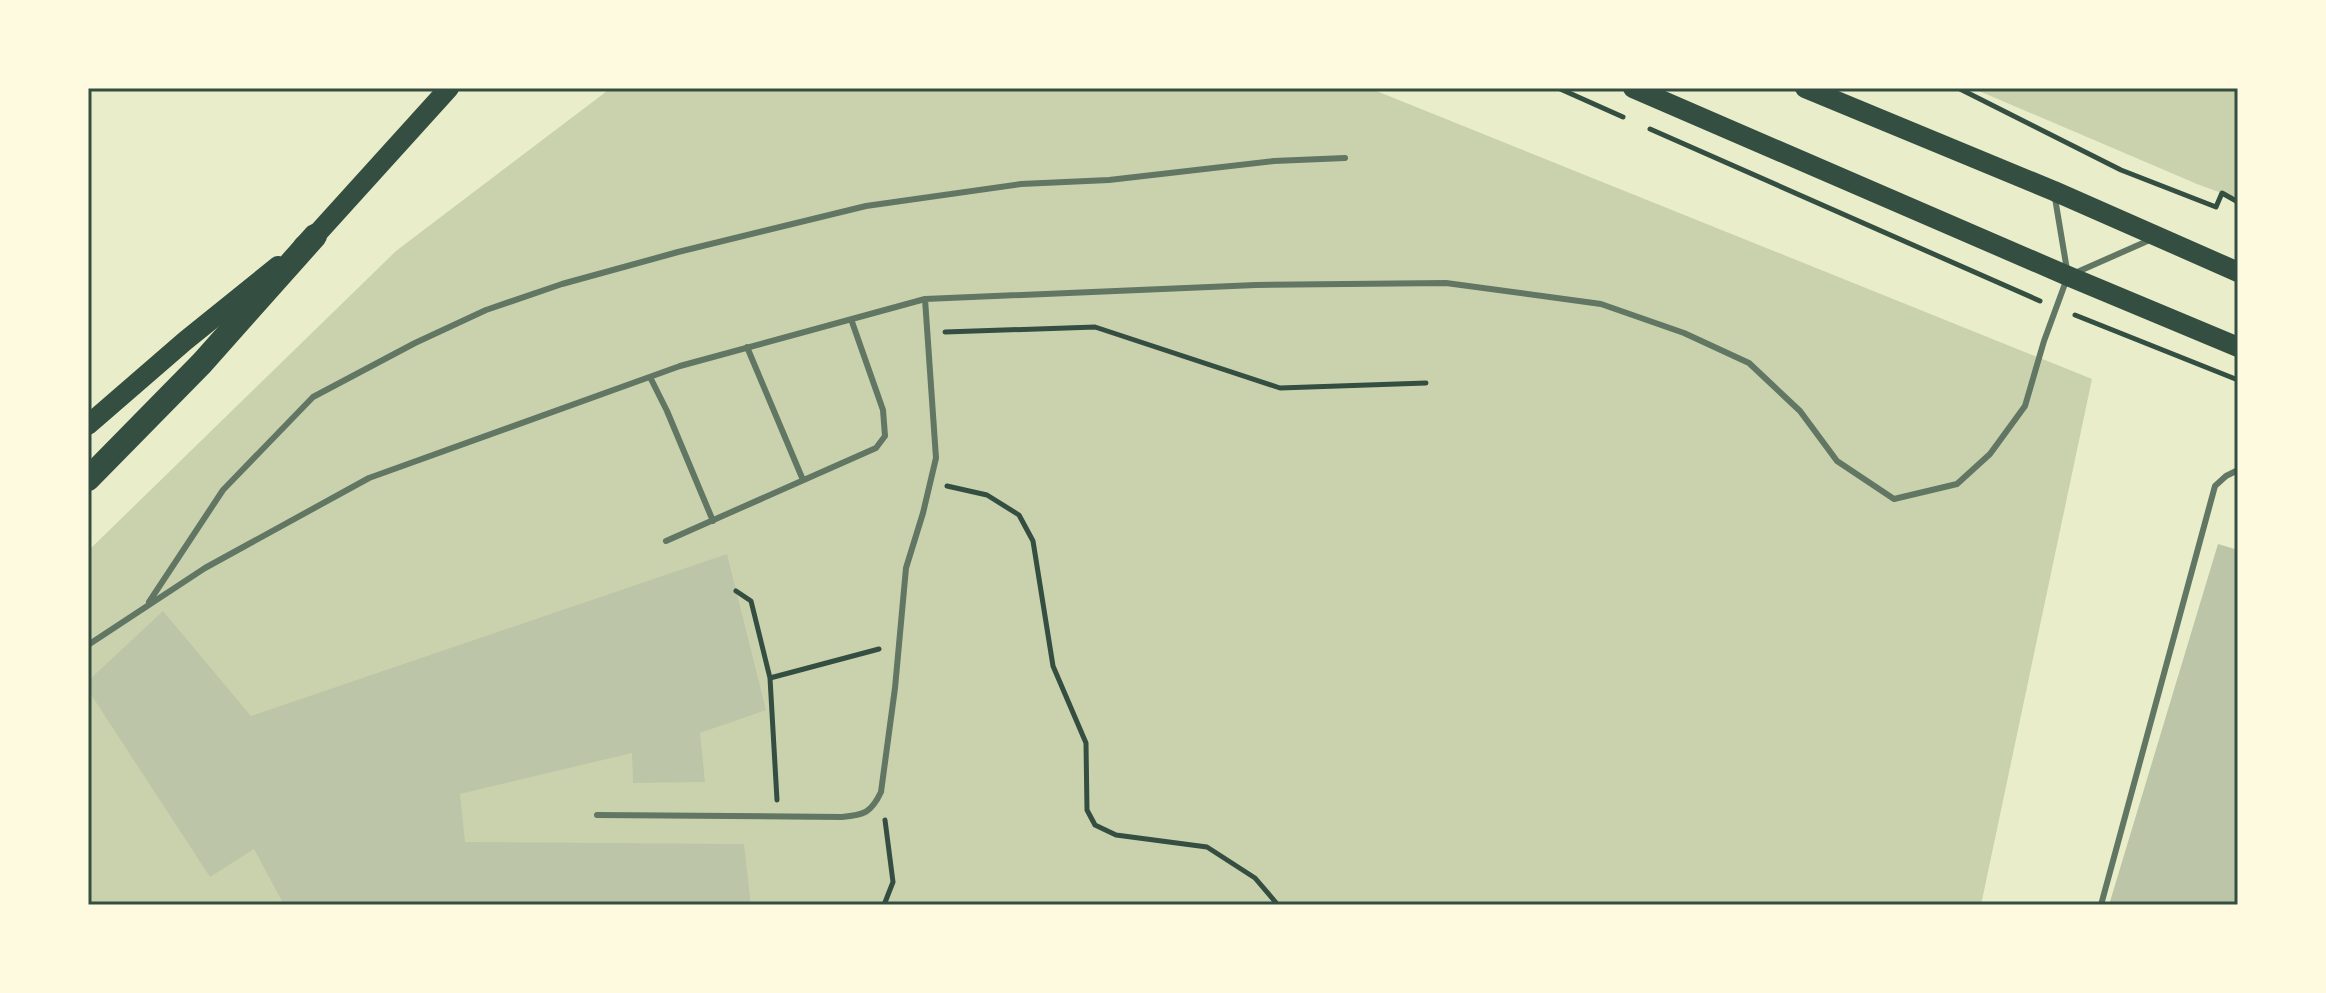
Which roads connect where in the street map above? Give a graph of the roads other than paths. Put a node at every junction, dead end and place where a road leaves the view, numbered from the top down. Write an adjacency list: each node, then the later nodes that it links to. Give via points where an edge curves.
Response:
1 (449, 88): 6 (main road)
2 (1633, 88): 9 (main road)
3 (1805, 88): 5 (main road)
4 (1345, 158): 21 (lane, via 1021,184 866,206 649,260 486,310 313,397 223,490)
5 (2054, 191): 7 (main road); 9 (lane)
6 (315, 236): 15 (main road); 17 (highway, via 202,363)
7 (2157, 236): 8 (main road); 9 (lane)
8 (2238, 272)
9 (2068, 276): 10 (lane, via 2025,406 1990,454 1957,484 1894,499 1837,461 1800,411 1749,363 1601,304 1446,283); 13 (main road)
10 (925, 299): 11 (lane); 23 (lane, via 936,458 906,568 881,792 874,808 859,815)
11 (851, 319): 12 (lane); 18 (lane, via 883,410 885,436 876,448)
12 (747, 347): 14 (lane); 18 (lane)
13 (2238, 347)
14 (650, 377): 19 (lane); 21 (lane, via 369,478)
15 (88, 425)
16 (2238, 470): 24 (lane, via 2215,486)
17 (88, 479)
18 (803, 480): 19 (lane)
19 (713, 521): 20 (lane)
20 (666, 541)
21 (147, 605): 22 (lane)
22 (88, 645)
23 (597, 815)
24 (2101, 905)

